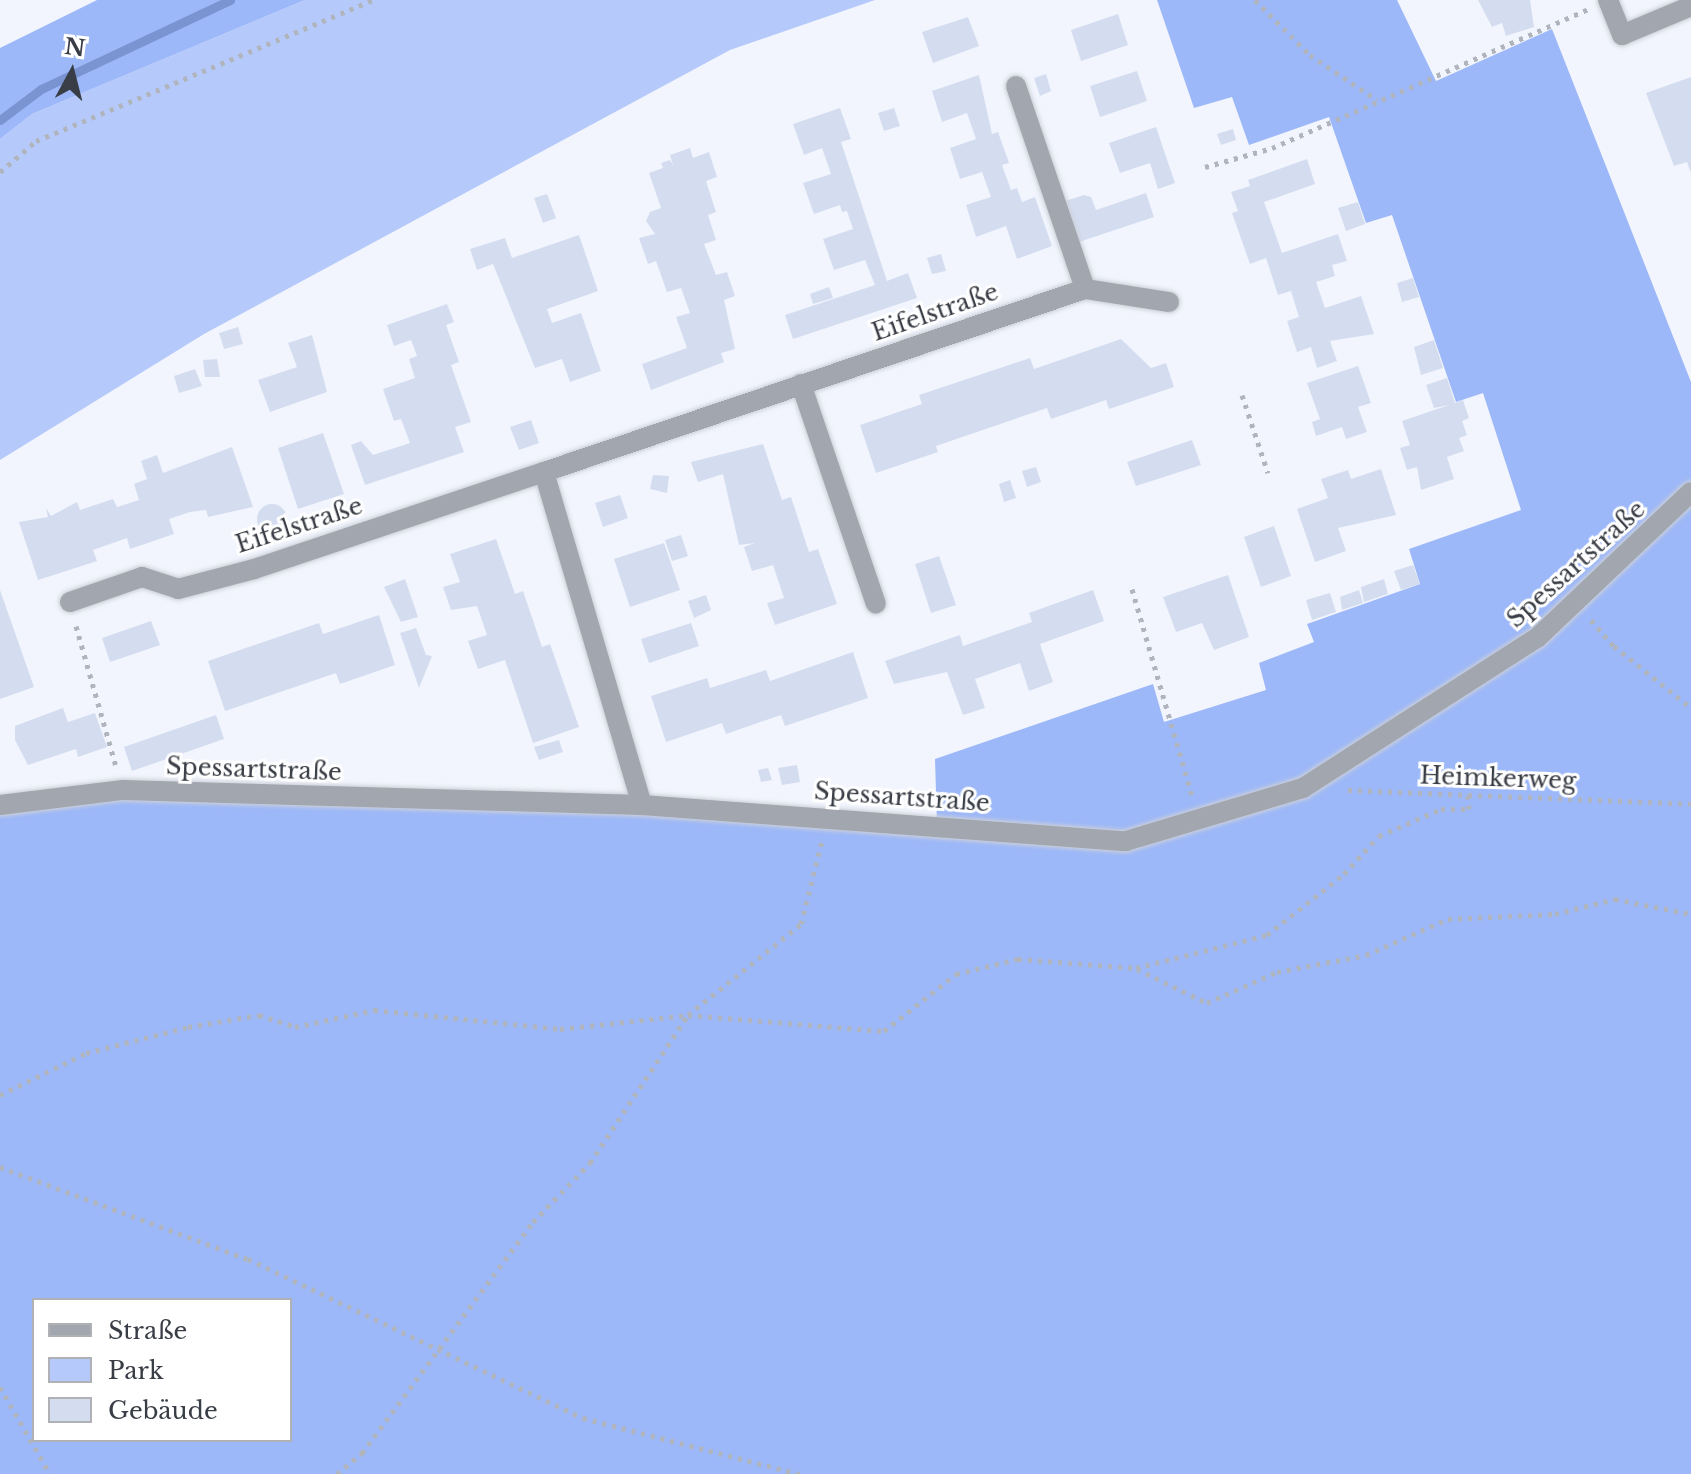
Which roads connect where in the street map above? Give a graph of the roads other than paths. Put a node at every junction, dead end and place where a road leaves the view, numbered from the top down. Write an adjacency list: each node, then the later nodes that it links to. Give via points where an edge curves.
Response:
1 (1609, 0): 2 (street, via 1622,35)
2 (1691, 6)
3 (1016, 86): 4 (street)
4 (1085, 289): 5 (street, Eifelstraße); 6 (street, Eifelstraße)
5 (1169, 302)
6 (801, 384): 7 (street, Eifelstraße); 10 (street)
7 (544, 472): 9 (street, Eifelstraße, via 239,573 178,589 142,577); 12 (street)
8 (1691, 492): 12 (street, Spessartstraße, via 1537,638 1303,788 1200,821 1126,841)
9 (70, 602)
10 (876, 604)
11 (0, 805): 12 (street, Spessartstraße, via 123,790)
12 (642, 805)

